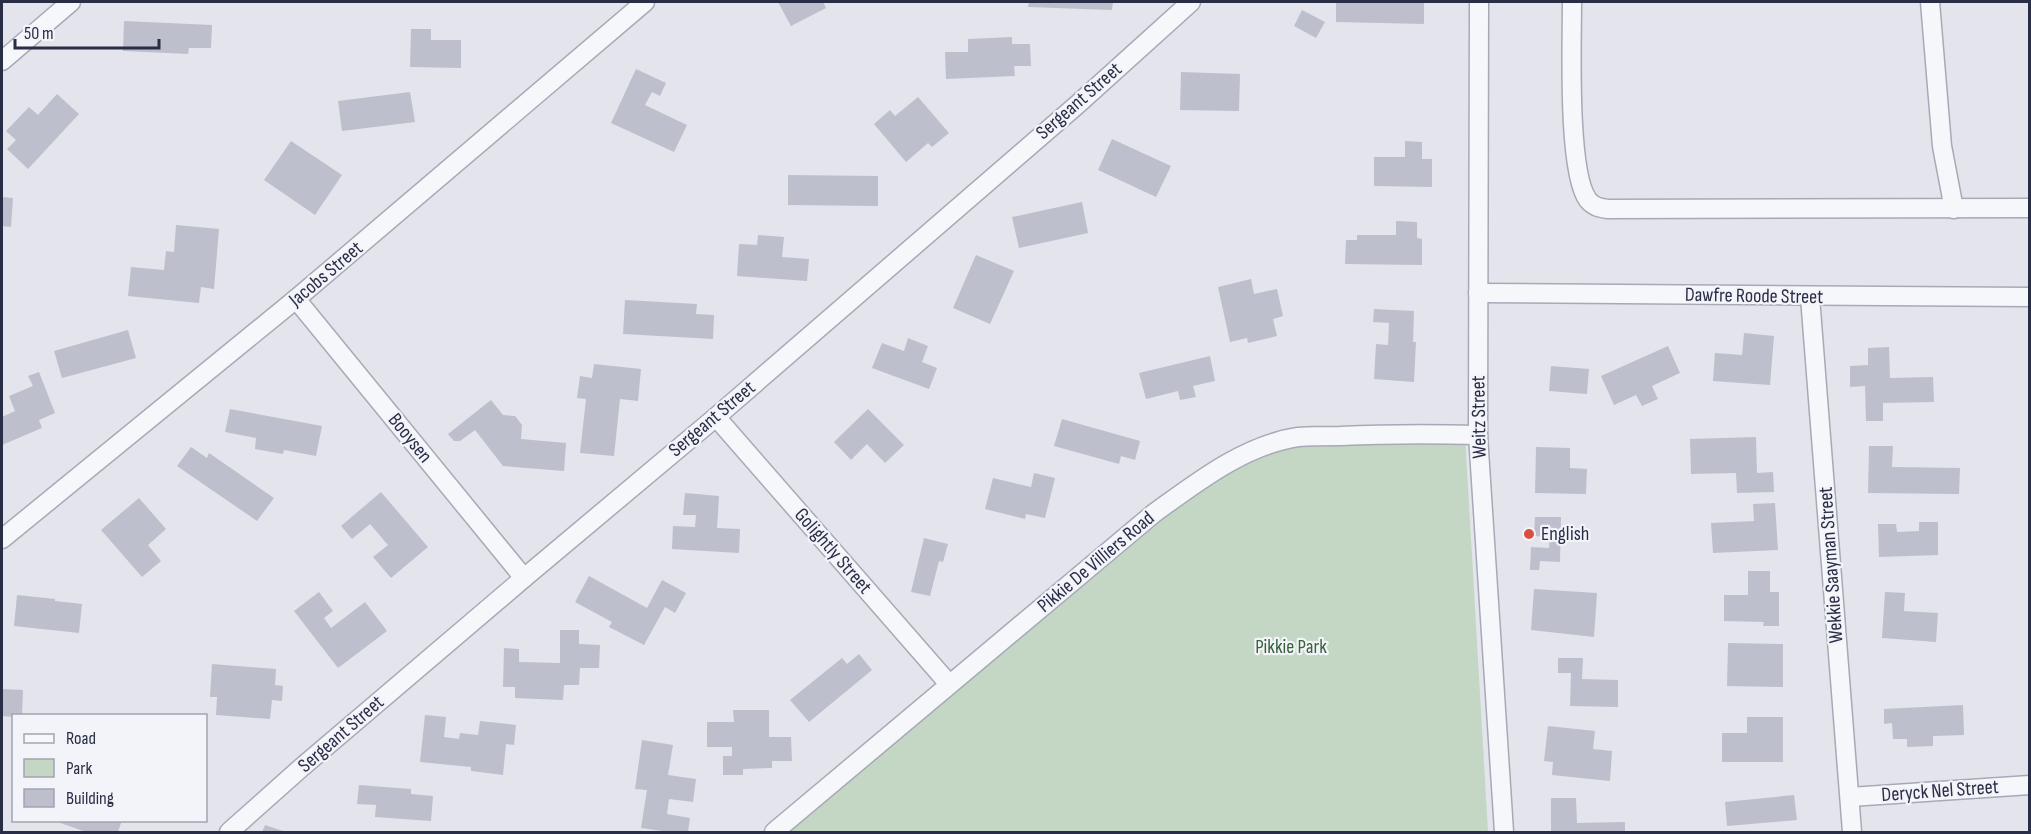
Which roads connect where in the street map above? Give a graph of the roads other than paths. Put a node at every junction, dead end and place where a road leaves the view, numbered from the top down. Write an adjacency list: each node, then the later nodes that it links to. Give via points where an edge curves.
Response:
1 (645, 2): 13 (street, Jacobs Street)
2 (1191, 2): 14 (street, Sergeant Street)
3 (1479, 2): 10 (street, Weitz Street)
4 (1572, 2): 9 (street, via 1574,147 1580,181 1596,207)
5 (1930, 2): 9 (street, via 1942,146)
6 (65, 3): 7 (street)
7 (2, 62)
8 (2030, 208): 9 (street)
9 (1954, 209)
10 (1478, 293): 11 (street, Dawfre Roode Street); 15 (street, Weitz Street)
11 (1810, 297): 12 (street, Dawfre Roode Street); 20 (street, Wekkie Saayman Street)
12 (2030, 297)
13 (296, 299): 16 (street, Jacobs Street); 17 (street, Booysen)
14 (716, 417): 17 (street, Sergeant Street); 18 (street, Golightly Street)
15 (1478, 435): 18 (street, Pikkie De Villiers Road, via 1298,437 1234,460 1153,514); 23 (street, Weitz Street)
16 (2, 539)
17 (524, 578): 21 (street, Sergeant Street)
18 (949, 684): 22 (street, Pikkie De Villiers Road)
19 (2030, 785): 20 (street, Deryck Nel Street)
20 (1850, 797): 24 (street, Wekkie Saayman Street)
21 (229, 832)
22 (774, 832)
23 (1504, 832)
24 (1852, 832)

